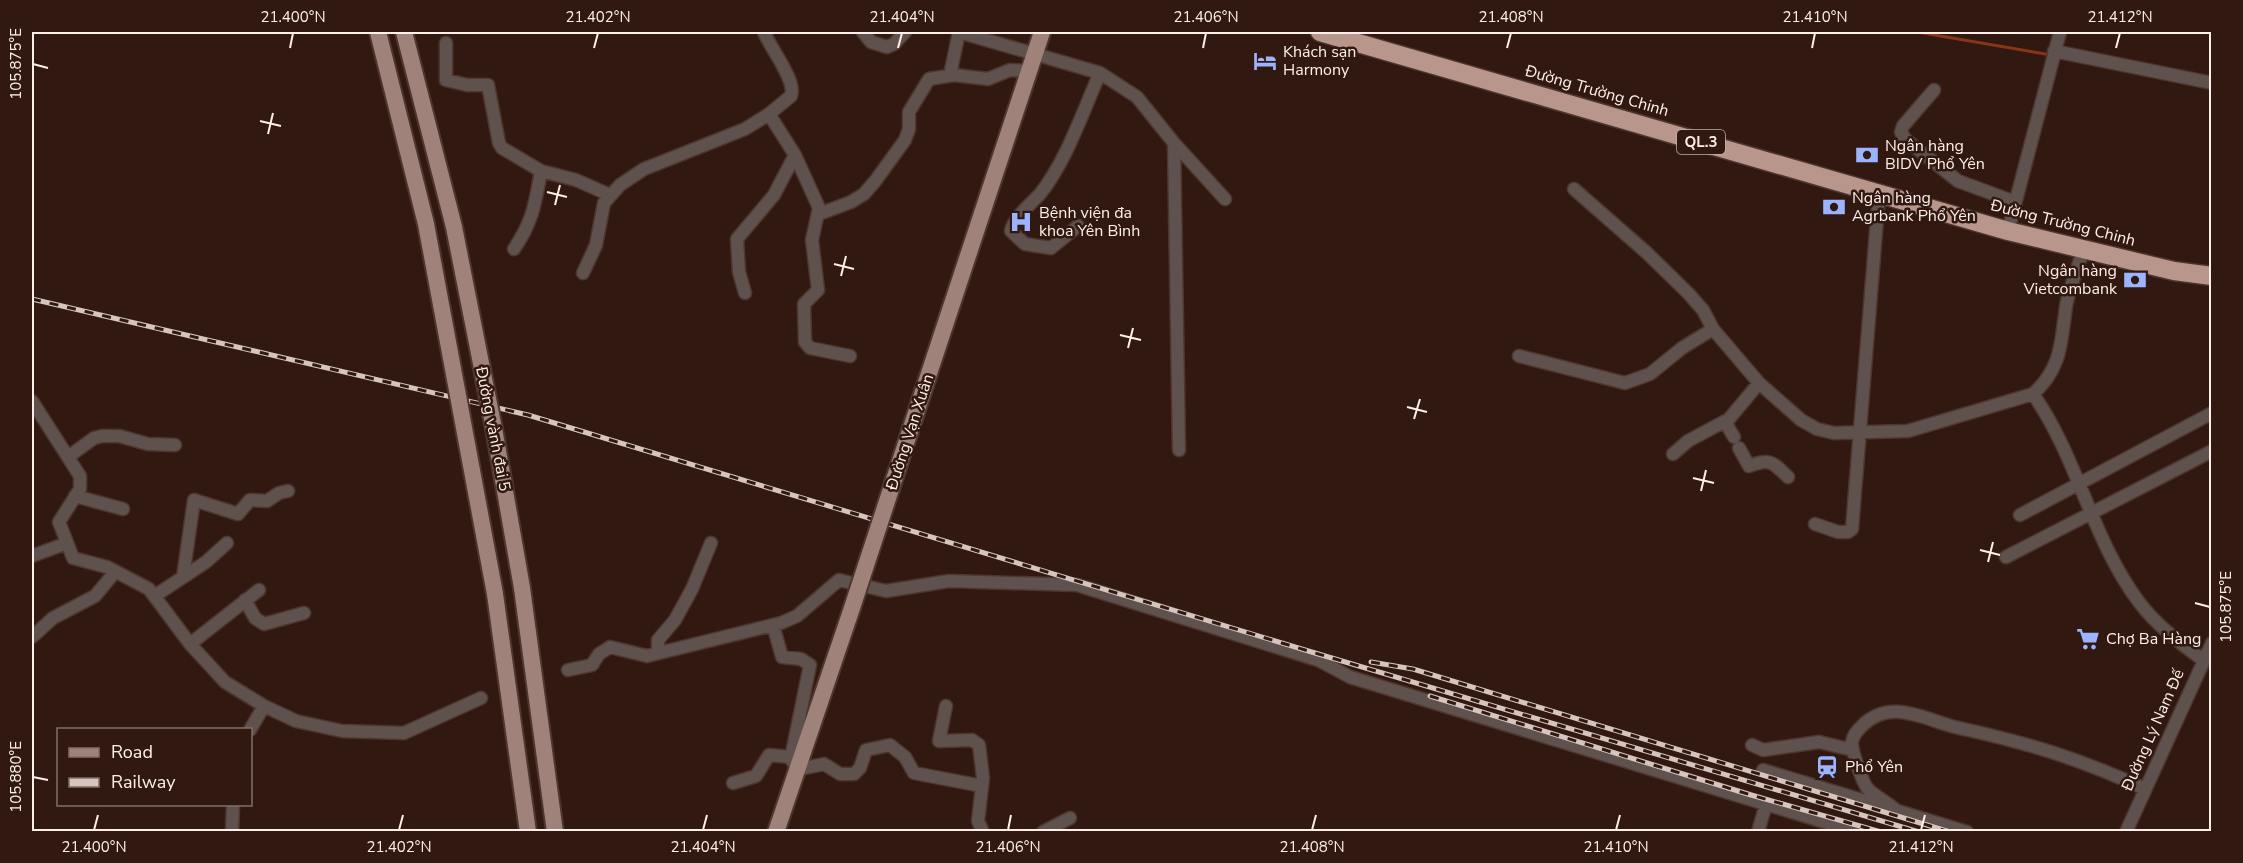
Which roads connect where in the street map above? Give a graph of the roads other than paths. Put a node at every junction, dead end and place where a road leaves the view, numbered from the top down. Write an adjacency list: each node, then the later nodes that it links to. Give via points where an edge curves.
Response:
1 (374, 32): 91 (main road, Đường vành đai 5, bridge, via 426,225 495,594)
2 (404, 32): 92 (main road, Đường vành đai 5, bridge, via 454,227 495,434 522,588)
3 (764, 32): 18 (street, via 794,90)
4 (863, 32): 5 (street, via 871,42 887,47)
5 (905, 32)
6 (959, 32): 12 (street); 15 (street)
7 (1042, 32): 12 (main road, Đường Vạn Xuân)
8 (1320, 32): 23 (highway, Đường Trường Chinh / QL.3)
9 (2060, 32): 11 (street)
10 (446, 43): 21 (street, via 446,80 467,86 488,85 499,143 506,152)
11 (2054, 51): 16 (street); 26 (street)
12 (1035, 53): 13 (main road, Đường Vạn Xuân); 14 (street)
13 (1029, 70): 15 (street, via 1010,70 988,78); 81 (main road, Đường Vạn Xuân, bridge, via 852,608)
14 (1100, 73): 19 (street, via 1137,97); 28 (street, via 1073,136 1044,189 1011,231 1025,244 1051,248)
15 (950, 75): 27 (street, via 930,79 923,87 909,112 905,140 864,194)
16 (2211, 83)
17 (1934, 90): 26 (street, via 1903,126 1901,132 1906,140 1958,181)
18 (769, 114): 20 (street); 24 (street, via 745,129 644,169)
19 (1174, 143): 25 (street); 45 (street)
20 (795, 155): 27 (street); 34 (street, via 774,195 737,239 738,272)
21 (541, 171): 24 (street); 31 (street, via 531,222)
22 (1574, 189): 35 (street, via 1688,294)
23 (1879, 194): 29 (highway, Đường Trường Chinh / QL.3); 43 (street)
24 (610, 195): 32 (street, via 604,203 596,245)
25 (1225, 200)
26 (2015, 202): 29 (street)
27 (819, 214): 36 (street, via 812,240 819,282 815,294 804,304 805,342 810,348)
28 (1078, 226)
29 (2008, 231): 30 (highway, Đường Trường Chinh / QL.3)
30 (2084, 248): 33 (highway, Đường Trường Chinh / QL.3, via 2174,271); 39 (street, via 2066,305 2059,357 2047,382)
31 (514, 249)
32 (583, 273)
33 (2211, 276)
34 (745, 293)
35 (1713, 329): 37 (street, via 1650,374 1625,383); 38 (street)
36 (850, 356)
37 (1519, 356)
38 (1759, 383): 42 (street); 43 (street, via 1817,429)
39 (2033, 394): 43 (street, via 1908,431); 50 (street, via 2061,439)
40 (32, 401): 48 (street)
41 (2211, 414): 50 (street)
42 (1725, 422): 47 (street, via 1688,441); 49 (street, via 1749,466 1759,461 1773,463)
43 (1858, 434): 56 (street, via 1852,529 1838,532)
44 (175, 445): 48 (street, via 102,436)
45 (1179, 450)
46 (2211, 451): 54 (street)
47 (1673, 454)
48 (68, 457): 52 (street, via 81,482)
49 (1788, 477)
50 (2079, 482): 54 (street); 55 (street)
51 (288, 491): 63 (street, via 267,501 250,500 238,514 194,500)
52 (75, 496): 53 (street); 57 (street, via 59,522)
53 (123, 509)
54 (2092, 511): 61 (street); 73 (street, via 2139,603)
55 (2020, 515)
56 (1815, 524)
57 (67, 543): 60 (street); 62 (street, via 73,558)
58 (227, 543): 63 (street)
59 (711, 543): 72 (street, via 692,589 675,620 658,640)
60 (32, 556)
61 (2006, 558)
62 (115, 572): 65 (street); 69 (street, via 95,596 53,618)
63 (183, 577): 65 (street)
64 (258, 590): 66 (street)
65 (156, 595): 71 (street)
66 (245, 600): 67 (street, via 255,618 264,624); 71 (street)
67 (304, 613)
68 (773, 625): 72 (street); 81 (street, via 778,653 810,665); 86 (street, via 797,616 839,580 886,591 949,581 1077,585 1318,660 1350,677)
69 (32, 637)
70 (2211, 643): 73 (street, Đường Lý Nam Đế)
71 (190, 644): 76 (street, via 225,682)
72 (658, 653): 74 (street, via 642,656 610,647 592,665)
73 (2203, 660): 85 (street, Đường Lý Nam Đế)
74 (568, 670)
75 (481, 698): 76 (street, via 404,733 315,726)
76 (264, 706): 78 (street)
77 (946, 706): 84 (street, via 939,741 977,742)
78 (251, 728)
79 (1752, 745): 80 (street, via 1763,750 1819,742)
80 (1853, 750): 85 (street, via 1854,734 1868,720 1884,713 1915,713 1958,728 2037,746); 88 (street, via 1865,785)
81 (794, 763): 83 (street, via 769,755 756,776); 84 (street, via 824,765 840,774 854,774 866,750 890,745 905,757 914,773); 93 (main road, Đường Vạn Xuân)
82 (1762, 770): 88 (street)
83 (733, 783)
84 (982, 786): 94 (street, via 978,820)
85 (2145, 789): 99 (street, Đường Lý Nam Đế)
86 (1766, 804): 96 (street); 97 (street)
87 (233, 806): 90 (street)
88 (1897, 811): 98 (street)
89 (1070, 818): 95 (street)
90 (232, 831)
91 (528, 831)
92 (555, 831)
93 (776, 831)
94 (982, 831)
95 (1043, 831)
96 (1758, 831)
97 (1857, 831)
98 (1967, 831)
99 (2126, 831)

